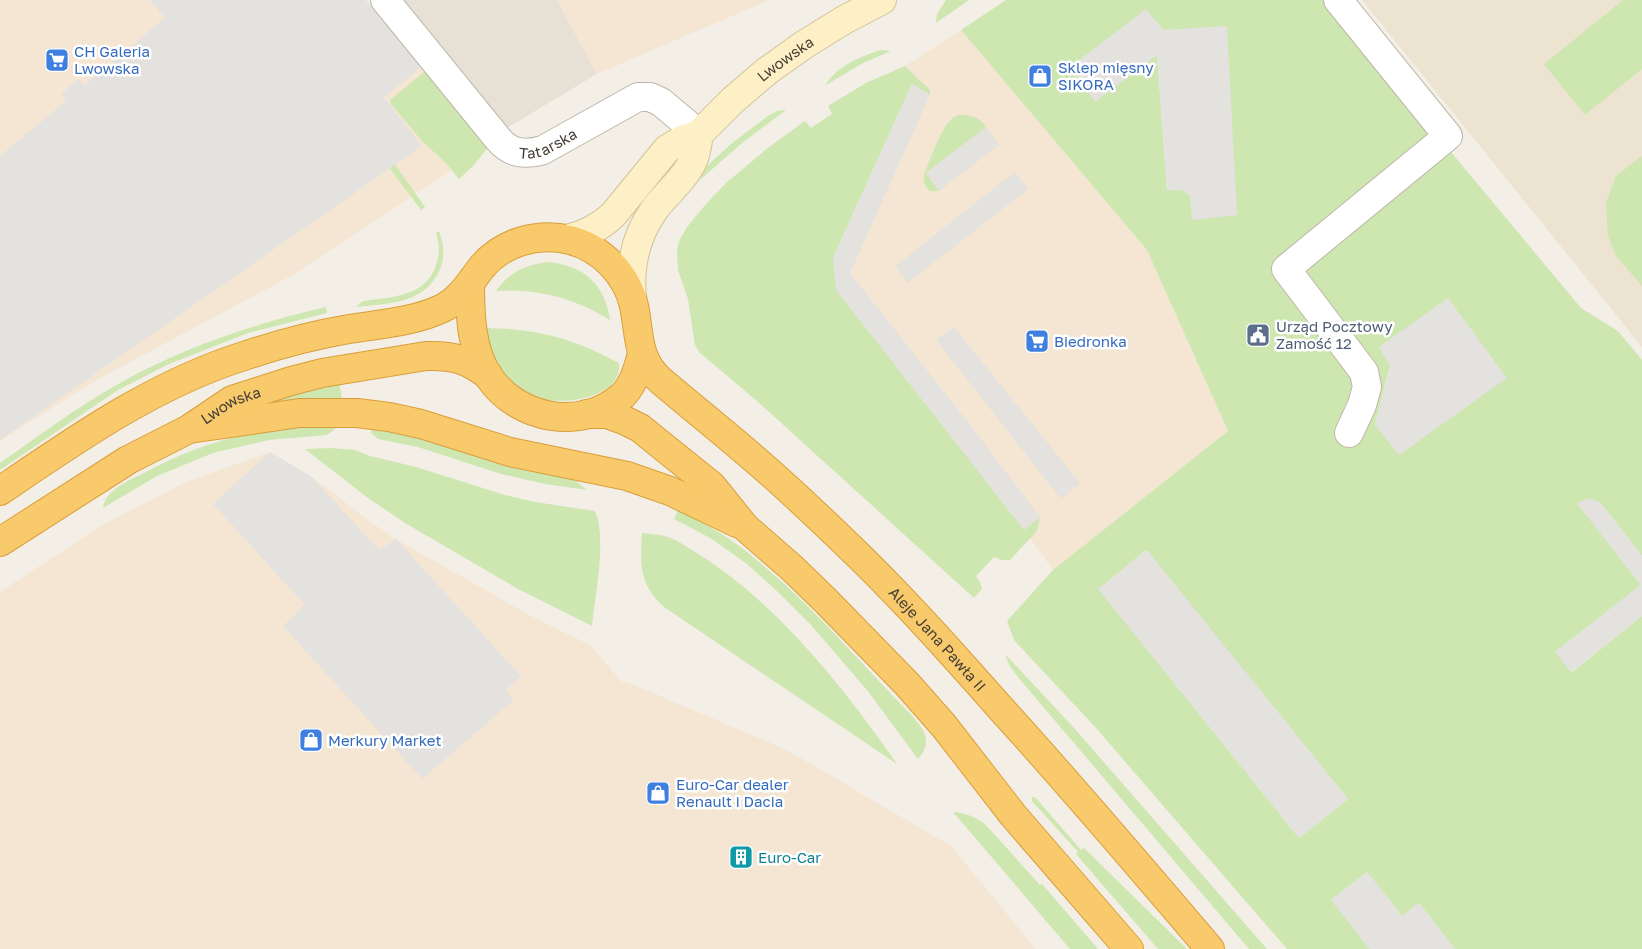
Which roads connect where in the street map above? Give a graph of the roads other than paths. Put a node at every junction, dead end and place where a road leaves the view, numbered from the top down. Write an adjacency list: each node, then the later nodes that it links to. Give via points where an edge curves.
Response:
1 (386, 0): 4 (street, Tatarska, via 499,140 511,150 522,153 543,150 638,97 650,97 661,102)
2 (882, 0): 4 (main road, Lwowska, via 805,44 767,71)
3 (1338, 0): 12 (street, via 1448,136 1286,269 1364,372 1367,387)
4 (699, 134): 5 (main road, Lwowska, via 667,149 606,222); 7 (main road, via 697,151 689,168 655,209 639,237 632,267)
5 (567, 239): 6 (highway, via 545,237 514,244 487,261); 7 (highway, via 591,248 612,265)
6 (470, 284): 9 (highway, via 474,336); 13 (highway, via 446,307 414,319 311,336 243,356 179,382 147,397 86,434)
7 (632, 298): 8 (highway)
8 (642, 354): 10 (highway, via 638,369 624,394 600,410); 17 (highway, Aleje Jana Pawła II, via 655,375 770,473 928,627)
9 (488, 375): 10 (highway, via 506,396 531,411 558,417); 11 (highway, Lwowska, via 460,358 443,355 352,367 291,380 232,400)
10 (587, 414): 14 (highway, via 607,414 640,428 712,486)
11 (189, 429): 14 (highway, via 299,413 357,413 389,417 510,452 627,476 670,491); 15 (highway, Lwowska, via 128,460)
12 (1349, 433)
13 (0, 491)
14 (745, 527): 16 (highway, via 792,568 913,691 1013,815)
15 (0, 542)
16 (1129, 949)
17 (1210, 949)

